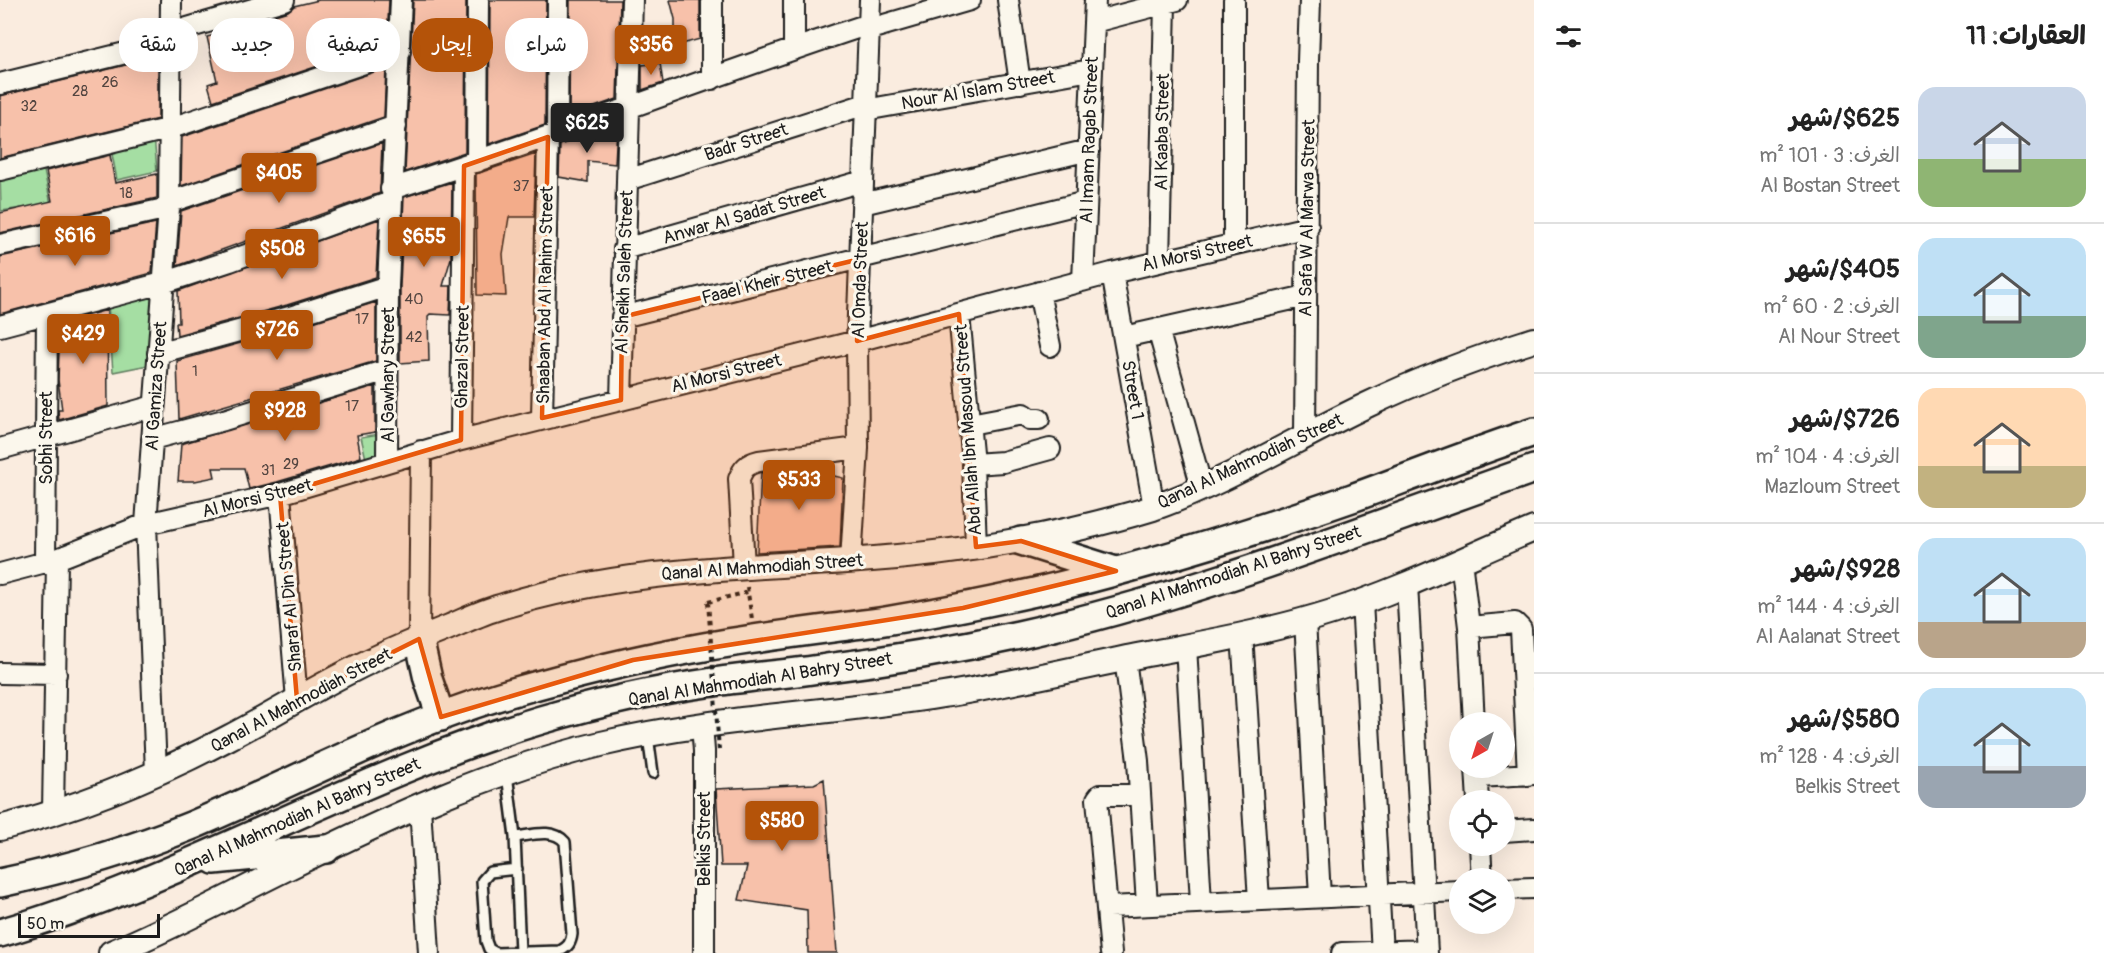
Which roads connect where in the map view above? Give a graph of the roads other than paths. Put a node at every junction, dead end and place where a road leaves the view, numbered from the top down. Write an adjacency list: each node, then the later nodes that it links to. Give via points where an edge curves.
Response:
1 (171, 0): 18 (street, Al Gamiza Street)
2 (284, 0): 16 (street)
3 (401, 0): 23 (street, Al Gawhary Street)
4 (478, 0): 38 (street, Ghazal Street)
5 (558, 0): 36 (street, Shaaban Abd Al Rahim Street)
6 (632, 0): 33 (street, Al Sheikh Saleh Street)
7 (712, 0): 29 (street)
8 (794, 0): 22 (street)
9 (870, 0): 20 (street, Al Omda Street)
10 (970, 0): 17 (street)
11 (1008, 0): 30 (street)
12 (1095, 0): 19 (street, Al Imam Ragab Street)
13 (1234, 0): 47 (street)
14 (1310, 0): 46 (street, Al Safa W Al Marwa Street)
15 (1171, 2): 19 (street); 51 (street, Al Kaaba Street)
16 (263, 3): 21 (street)
17 (951, 3): 20 (street)
18 (171, 18)
19 (1094, 22): 25 (street, Al Imam Ragab Street)
20 (869, 26): 22 (street); 32 (street, Al Omda Street)
21 (198, 27)
22 (794, 48): 29 (street)
23 (400, 51)
24 (119, 52): 31 (street)
25 (1091, 70): 30 (street, Nour Al Islam Street); 37 (street, Al Imam Ragab Street)
26 (170, 72): 35 (street, Al Gamiza Street)
27 (338, 72): 35 (street)
28 (399, 72): 34 (street, Al Gawhary Street)
29 (712, 79): 33 (street)
30 (1020, 83): 32 (street, Nour Al Islam Street)
31 (0, 84)
32 (866, 107): 40 (street, Badr Street); 41 (street, Al Omda Street)
33 (629, 109): 36 (street); 40 (street, Al Sheikh Saleh Street)
34 (396, 126): 42 (street, Al Gawhary Street); 45 (street)
35 (171, 128): 39 (street); 45 (street, Al Gamiza Street)
36 (553, 135): 38 (street); 71 (street, Shaaban Abd Al Rahim Street)
37 (1089, 150): 43 (street, Al Imam Ragab Street); 44 (street)
38 (470, 164): 42 (street); 78 (street, Ghazal Street)
39 (0, 170)
40 (627, 180): 49 (street, Al Sheikh Saleh Street)
41 (863, 181): 44 (street, Al Omda Street); 49 (street, Anwar Al Sadat Street)
42 (391, 196): 54 (street, via 230,261); 55 (street, Al Gawhary Street)
43 (1086, 202): 50 (street, Faael Kheir Street); 53 (street, Al Imam Ragab Street)
44 (862, 204): 50 (street, Al Omda Street)
45 (170, 205): 48 (street); 54 (street, Al Gamiza Street)
46 (1308, 227): 47 (street, Al Morsi Street); 57 (street, Al Safa W Al Marwa Street)
47 (1234, 244): 51 (street, Al Morsi Street)
48 (0, 245)
49 (624, 249): 60 (street, Al Sheikh Saleh Street)
50 (860, 259): 60 (street, Faael Kheir Street); 65 (street, Al Omda Street)
51 (1159, 261): 52 (street, Al Morsi Street)
52 (1112, 273): 53 (street, Al Morsi Street); 63 (street, Street 1)
53 (1083, 280): 56 (street, Al Morsi Street)
54 (163, 283): 58 (street); 67 (street, Al Gamiza Street)
55 (388, 286): 67 (street); 68 (street, Al Gawhary Street)
56 (1039, 292): 59 (street, Al Morsi Street); 66 (street)
57 (1306, 296): 62 (street); 75 (street, Al Safa W Al Marwa Street)
58 (47, 314): 61 (street); 76 (street, Sobhi Street)
59 (959, 314): 65 (street, Al Morsi Street); 73 (street, Abd Allah Ibn Masoud Street)
60 (622, 317): 69 (street, Al Sheikh Saleh Street)
61 (0, 326)
62 (1158, 329): 63 (street); 86 (street)
63 (1124, 337): 88 (street, Street 1)
64 (1534, 340): 75 (street, Qanal Al Mahmodiah Street, via 1425,379)
65 (857, 341): 69 (street, Al Morsi Street); 79 (street, Al Omda Street)
66 (1050, 345)
67 (158, 353): 70 (street, Al Gamiza Street)
68 (387, 370): 77 (street); 83 (street, Al Gawhary Street)
69 (621, 400): 71 (street, Al Morsi Street)
70 (154, 406): 76 (street); 77 (street, Al Gamiza Street)
71 (542, 418): 78 (street, Al Morsi Street)
72 (1039, 419): 73 (street, via 1023,414)
73 (970, 424): 84 (street, Abd Allah Ibn Masoud Street)
74 (1534, 432): 97 (main road, Qanal Al Mahmodiah Al Bahry Street, via 1274,524)
75 (1305, 435): 86 (street, Qanal Al Mahmodiah Street)
76 (45, 438): 80 (street); 94 (street, Sobhi Street)
77 (152, 439): 89 (street, Al Gamiza Street)
78 (460, 440): 82 (street, Al Morsi Street)
79 (858, 448): 95 (street, Al Omda Street); 96 (street, via 759,461 742,470 739,479)
80 (0, 449)
81 (1050, 449): 84 (street, via 1003,462)
82 (421, 451): 83 (street, Al Morsi Street); 104 (street)
83 (387, 461): 87 (street, Al Morsi Street)
84 (974, 464): 92 (street, Abd Allah Ibn Masoud Street)
85 (1534, 469): 127 (main road, Qanal Al Mahmodiah Al Bahry Street, via 1207,585 1082,620 890,659 661,691 542,720 436,756)
86 (1202, 488): 88 (street, Qanal Al Mahmodiah Street)
87 (280, 494): 89 (street, Al Morsi Street); 109 (street, Sharaf Al Din Street)
88 (1154, 507): 91 (street, Qanal Al Mahmodiah Street)
89 (146, 524): 94 (street, Al Morsi Street); 115 (street, Al Gamiza Street)
90 (1534, 529): 93 (street)
91 (1021, 541): 92 (street, Qanal Al Mahmodiah Street); 97 (main road)
92 (976, 547): 95 (street, Qanal Al Mahmodiah Street)
93 (1461, 560): 99 (street); 102 (street)
94 (51, 561): 98 (street, Al Morsi Street); 108 (street, Sobhi Street)
95 (851, 561): 96 (street, Qanal Al Mahmodiah Street)
96 (744, 566): 104 (street, Qanal Al Mahmodiah Street, via 570,588 496,608)
97 (1116, 571): 111 (main road, Qanal Al Mahmodiah Al Bahry Street, via 963,608 653,656 504,694)
98 (0, 574)
99 (1407, 585): 100 (street); 133 (street)
100 (1362, 602): 101 (street); 134 (street)
101 (1305, 620): 103 (street); 135 (street)
102 (1469, 627): 110 (street); 118 (street, via 1515,623 1521,629)
103 (1242, 634): 105 (street); 136 (street)
104 (420, 639): 109 (street, Qanal Al Mahmodiah Street); 111 (main road)
105 (1186, 646): 106 (street); 137 (street)
106 (1125, 658): 112 (street, via 940,696); 119 (street)
107 (0, 673): 108 (street)
108 (56, 675): 121 (street, Sobhi Street)
109 (297, 700): 115 (street, Qanal Al Mahmodiah Street)
110 (1473, 712)
111 (441, 717): 129 (main road, Qanal Al Mahmodiah Al Bahry Street, via 130,849)
112 (702, 725): 113 (street); 146 (street, Belkis Street)
113 (647, 734): 114 (street); 116 (lane)
114 (507, 771): 120 (street); 125 (lane)
115 (156, 772): 121 (street, Qanal Al Mahmodiah Street)
116 (653, 773)
117 (1515, 774): 118 (street)
118 (1531, 775)
119 (1140, 795): 138 (street); 139 (street, via 1097,798)
120 (420, 806): 126 (street); 145 (street)
121 (53, 813): 122 (street, Qanal Al Mahmodiah Street)
122 (0, 828)
123 (1534, 829): 124 (street)
124 (1515, 830)
125 (515, 837): 128 (lane); 142 (lane, via 554,834 565,842 572,934 567,948 560,951)
126 (326, 849): 127 (main road); 144 (street)
127 (195, 862): 140 (main road, Qanal Al Mahmodiah Al Bahry Street)
128 (517, 869): 142 (lane); 142 (lane, via 490,872 482,887 489,949 496,953)
129 (0, 883)
130 (1534, 888): 131 (street)
131 (1515, 889)
132 (1449, 892): 133 (street)
133 (1423, 893): 134 (street); 141 (street)
134 (1379, 895): 135 (street); 143 (street)
135 (1320, 897): 136 (street)
136 (1259, 900): 137 (street)
137 (1201, 902): 138 (street)
138 (1147, 905): 139 (street)
139 (1107, 907): 147 (street)
140 (0, 933)
141 (1427, 951): 143 (street)
142 (519, 952)
143 (1382, 952): 148 (street)
144 (111, 953)
145 (429, 953)
146 (704, 953)
147 (1111, 953)
148 (1342, 953)

